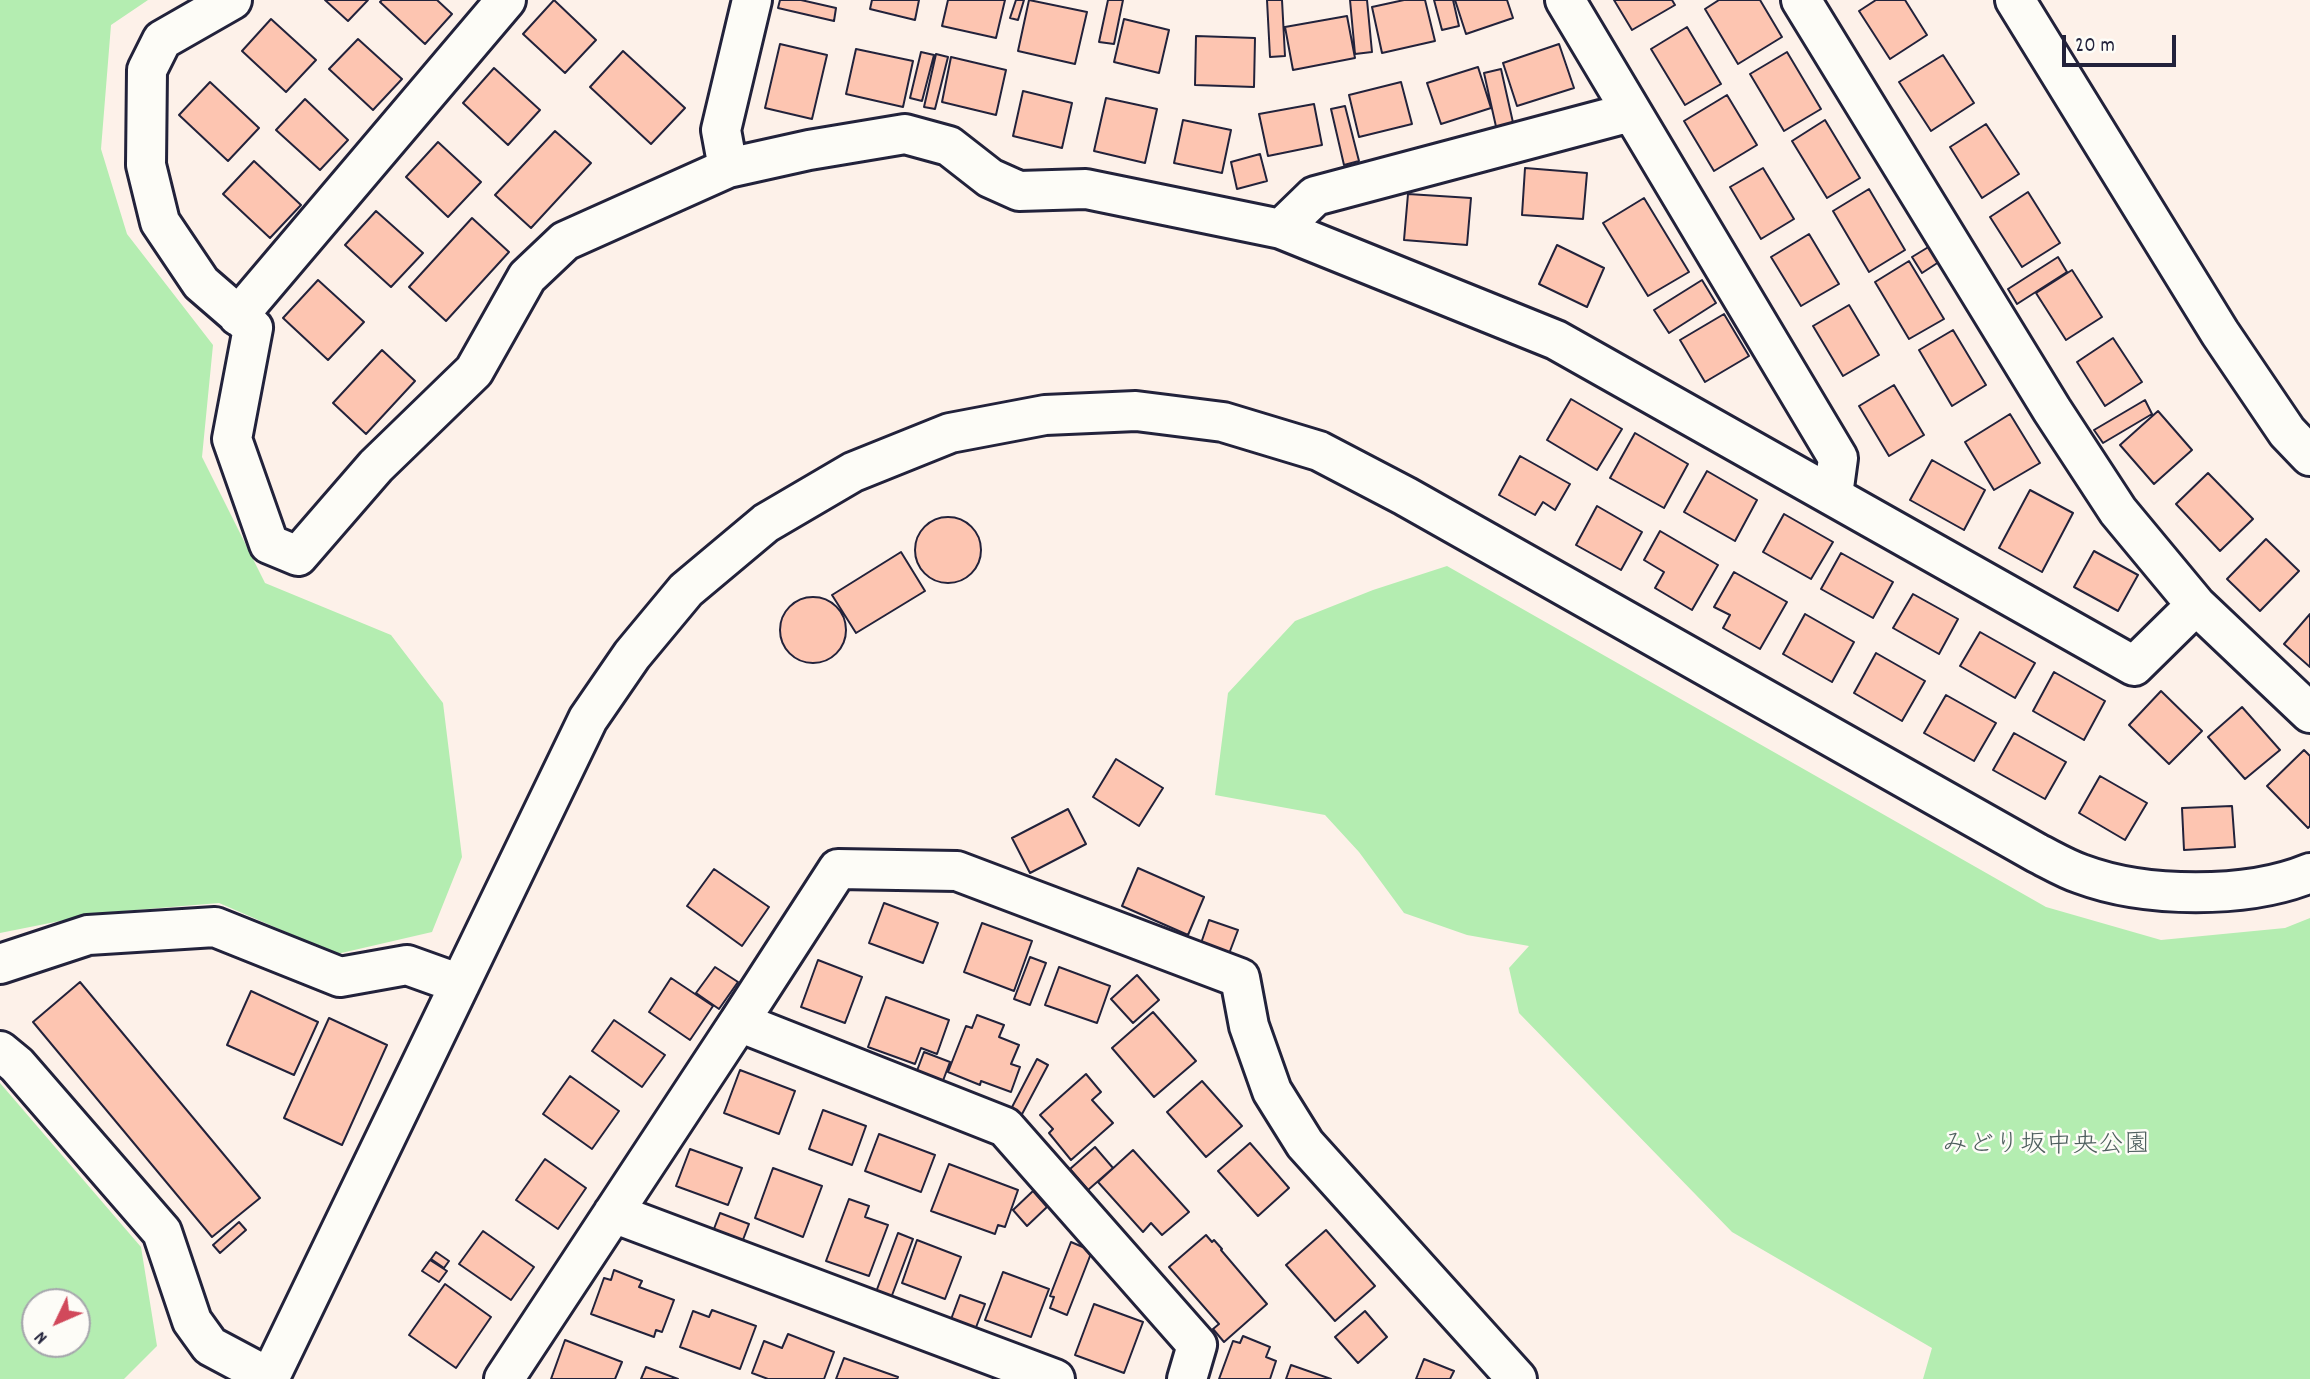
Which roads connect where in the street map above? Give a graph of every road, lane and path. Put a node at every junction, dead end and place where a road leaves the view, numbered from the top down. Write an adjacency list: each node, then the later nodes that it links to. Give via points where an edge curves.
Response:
1 (232, 0): 10 (street, via 162,40 147,70 146,165 160,222 201,283)
2 (506, 0): 10 (street)
3 (752, 0): 8 (street, via 721,130)
4 (1564, 0): 7 (street)
5 (1801, 0): 13 (street, via 2052,410 2118,511)
6 (2015, 0): 11 (street, via 2220,333 2287,432)
7 (1632, 112): 9 (street, via 1314,196); 12 (street, via 1838,458)
8 (728, 168): 9 (street, via 905,134 949,146 990,178 1019,191 1086,189); 10 (street, via 565,241 527,277 474,371 376,466 298,556 269,544 232,439 253,328)
9 (1281, 229): 12 (street, via 1556,340)
10 (238, 316)
11 (2310, 457)
12 (1833, 495): 13 (street, via 2134,666)
13 (2196, 606): 14 (street)
14 (2310, 712)
15 (2310, 873): 17 (street, via 2290,881 2217,893 2143,889 2082,875 1319,451 1223,422 1136,411 1045,415 950,433 853,472 766,523 686,590 632,655 588,719)
16 (0, 964): 17 (street, via 88,935 215,927 340,977 407,965)
17 (460, 984): 21 (street)
18 (739, 1022): 20 (street); 24 (street, via 1005,1127 1197,1345); 25 (street, via 838,869 957,870 1240,978 1249,1026 1272,1091 1305,1144)
19 (0, 1051): 21 (street, via 18,1065 162,1232 192,1321 211,1346)
20 (613, 1213): 22 (street); 23 (street)
21 (270, 1378)
22 (503, 1379)
23 (1055, 1379)
24 (1187, 1379)
25 (1517, 1379)

